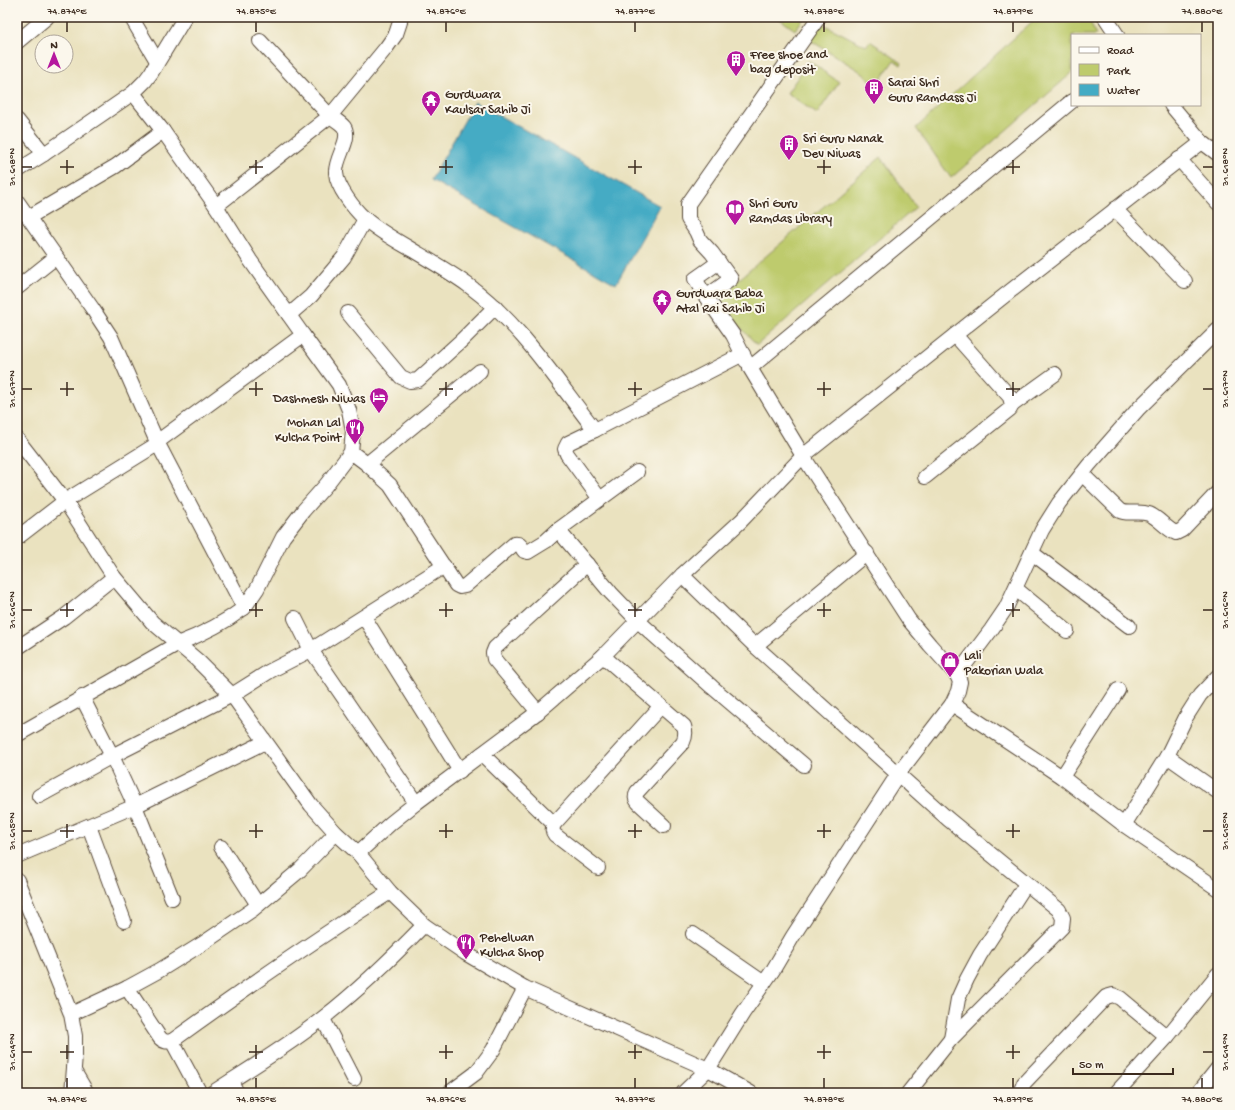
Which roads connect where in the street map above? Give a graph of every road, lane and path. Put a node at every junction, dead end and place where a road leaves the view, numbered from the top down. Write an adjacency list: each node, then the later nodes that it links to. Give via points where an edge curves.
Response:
1 (47, 17): 9 (street)
2 (131, 17): 10 (street)
3 (186, 17): 10 (street)
4 (400, 17): 14 (street, via 396,34 390,43)
5 (819, 17): 29 (street, via 688,204 688,219 700,240)
6 (1105, 17): 7 (street)
7 (1116, 34)
8 (260, 40): 14 (street)
9 (17, 42)
10 (157, 61): 11 (street, via 146,81)
11 (133, 93): 16 (street); 18 (street)
12 (1071, 102): 40 (street)
13 (1172, 106): 17 (street)
14 (330, 116): 24 (street); 27 (street, via 343,126 346,132 346,142 337,160 336,173 339,184)
15 (17, 120): 18 (street)
16 (162, 131): 24 (street); 26 (street, via 116,166)
17 (1202, 142): 19 (street); 20 (street)
18 (44, 154): 21 (street)
19 (1218, 154)
20 (1179, 160): 23 (street); 25 (street)
21 (17, 171)
22 (17, 201): 26 (street)
23 (1218, 203)
24 (216, 206): 35 (street)
25 (1115, 209): 30 (street); 38 (street)
26 (29, 217): 28 (street)
27 (365, 219): 33 (street, via 468,285); 35 (street, via 344,257 311,296)
28 (56, 257): 31 (street); 46 (street, via 111,337)
29 (719, 262): 32 (street, via 696,279); 32 (street, via 731,279)
30 (1185, 281)
31 (17, 288)
32 (706, 297): 39 (street)
33 (495, 307): 34 (street, via 418,380 410,381 402,378); 44 (street, via 521,334)
34 (348, 313)
35 (289, 315): 37 (street)
36 (1218, 330): 51 (street, via 1139,408)
37 (304, 335): 46 (street); 47 (street, via 339,384 349,410 353,431)
38 (955, 335): 43 (street, via 1010,397); 48 (street)
39 (743, 354): 40 (street); 44 (street)
40 (750, 368): 48 (street)
41 (480, 372): 49 (street)
42 (1055, 374): 43 (street)
43 (1012, 405): 52 (street)
44 (595, 430): 54 (street, via 568,443 565,449)
45 (17, 439): 55 (street)
46 (157, 442): 55 (street); 65 (street)
47 (351, 452): 49 (street); 65 (street, via 283,537 258,590)
48 (803, 456): 58 (street); 62 (street, via 741,521)
49 (367, 464): 61 (street, via 390,485)
50 (637, 472): 54 (street)
51 (1082, 474): 53 (street, via 1123,513 1137,511 1149,514 1176,533 1182,530); 59 (street, via 1042,530)
52 (925, 477)
53 (1218, 492)
54 (600, 499): 56 (street)
55 (64, 501): 57 (street); 63 (street)
56 (558, 530): 60 (street); 61 (street, via 528,552 524,551 520,544 514,544 465,586 456,585)
57 (17, 538)
58 (867, 553): 72 (street); 76 (street, via 910,620)
59 (1032, 553): 64 (street); 69 (street)
60 (586, 564): 68 (street); 83 (street, via 495,648 493,653 494,659)
61 (444, 566): 66 (street)
62 (682, 575): 68 (street); 72 (street)
63 (114, 577): 71 (street, via 152,622); 73 (street, via 64,617)
64 (1016, 589): 70 (street); 76 (street, via 999,619)
65 (244, 608): 71 (street, via 201,635)
66 (364, 617): 74 (street); 90 (street)
67 (295, 618): 74 (street)
68 (637, 620): 75 (street); 89 (street)
69 (1129, 626)
70 (1067, 631)
71 (178, 644): 79 (street); 80 (street)
72 (755, 646): 91 (street)
73 (17, 648)
74 (311, 650): 79 (street); 95 (street)
75 (603, 656): 82 (street); 83 (street)
76 (957, 675): 81 (street, via 960,682)
77 (1218, 676): 88 (street, via 1200,695)
78 (1118, 690): 92 (street)
79 (232, 694): 85 (street); 87 (street)
80 (82, 697): 84 (street); 87 (street)
81 (952, 704): 91 (street); 92 (street)
82 (661, 706): 97 (street); 100 (street, via 684,726 686,736 636,796 638,803)
83 (538, 712): 86 (street)
84 (17, 735)
85 (265, 742): 96 (street); 101 (street, via 311,805)
86 (482, 754): 90 (street); 97 (street)
87 (112, 756): 94 (street); 96 (street)
88 (1167, 756): 93 (street); 98 (street)
89 (804, 765)
90 (460, 771): 95 (street)
91 (898, 774): 107 (street); 116 (street)
92 (1062, 777): 98 (street)
93 (1218, 792)
94 (39, 796)
95 (416, 803): 103 (street)
96 (135, 806): 99 (street); 110 (street)
97 (554, 824): 105 (street, via 552,828 555,835)
98 (1124, 825): 108 (street)
99 (89, 826): 104 (street); 112 (street)
100 (664, 826)
101 (336, 833): 103 (street); 111 (street, via 300,870)
102 (221, 847): 111 (street)
103 (358, 853): 109 (street)
104 (17, 856)
105 (598, 868)
106 (17, 880): 119 (street)
107 (1026, 884): 122 (street, via 967,979 958,999); 122 (street, via 1059,910 1063,918 1062,927)
108 (1218, 889)
109 (390, 892): 113 (street); 123 (street, via 306,946)
110 (172, 898)
111 (258, 905): 117 (street, via 183,957)
112 (124, 921)
113 (424, 925): 118 (street, via 465,953); 120 (street, via 392,958)
114 (693, 934): 116 (street)
115 (1218, 974): 121 (street)
116 (764, 983): 125 (street)
117 (127, 988): 119 (street); 123 (street, via 160,1038 168,1042)
118 (525, 988): 125 (street); 134 (street, via 493,1050 476,1073)
119 (71, 1014): 126 (street)
120 (323, 1019): 127 (street); 128 (street)
121 (1167, 1036): 137 (street, via 1120,998 1113,995 1106,997 1024,1083); 138 (street)
122 (951, 1038): 129 (street)
123 (172, 1040): 132 (street)
124 (1218, 1068): 139 (street)
125 (708, 1069): 135 (street); 136 (street)
126 (74, 1071): 130 (street); 131 (street)
127 (354, 1079)
128 (234, 1087): 133 (street)
129 (912, 1091)
130 (72, 1093)
131 (87, 1093)
132 (200, 1093)
133 (212, 1093)
134 (449, 1093)
135 (683, 1093)
136 (751, 1093)
137 (1021, 1093)
138 (1116, 1093)
139 (1198, 1093)

